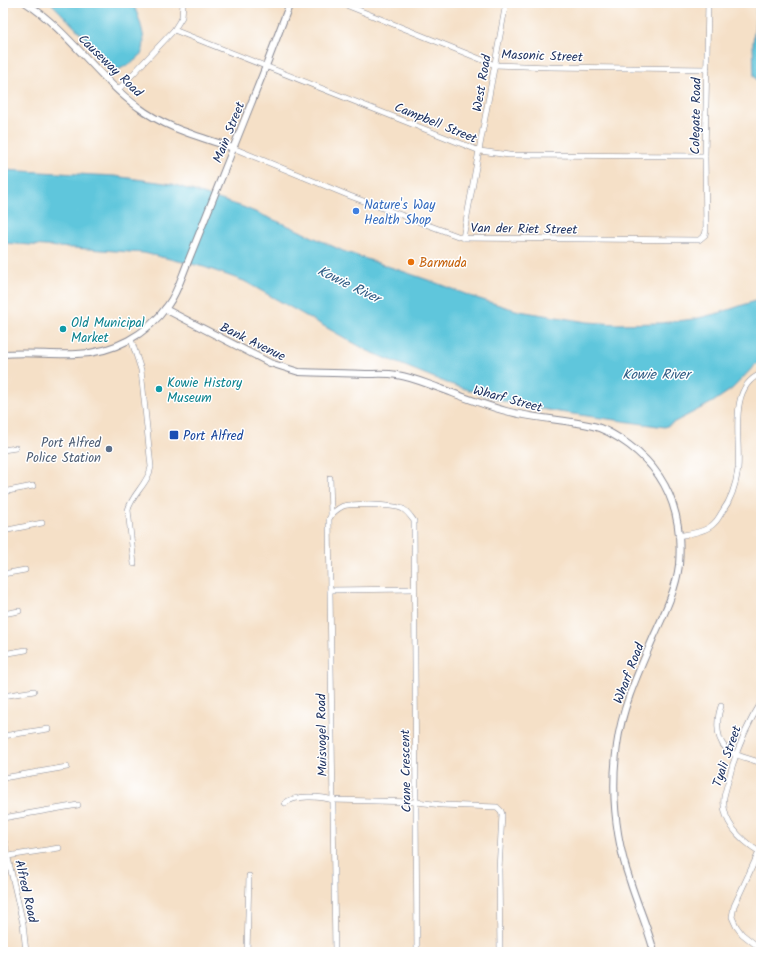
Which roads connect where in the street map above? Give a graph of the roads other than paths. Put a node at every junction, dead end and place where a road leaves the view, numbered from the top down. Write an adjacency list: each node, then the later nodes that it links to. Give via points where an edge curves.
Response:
1 (26, 3): 11 (street, Causeway Road, via 58,29)
2 (183, 3): 7 (street, via 182,17)
3 (290, 3): 9 (street, Main Street)
4 (341, 3): 8 (street, Masonic Street)
5 (506, 3): 8 (street, West Road)
6 (708, 3): 10 (street, Colegate Road)
7 (174, 30): 9 (street, Campbell Street); 11 (street)
8 (495, 65): 10 (street, Masonic Street); 13 (street, West Road)
9 (266, 66): 12 (street, Main Street); 13 (street, Campbell Street)
10 (707, 69): 14 (street, Colegate Road)
11 (118, 90): 12 (street, Causeway Road, via 156,119)
12 (233, 148): 16 (street, Van der Riet Street, via 350,196); 17 (street, Main Street, via 185,270)
13 (480, 151): 14 (street, Campbell Street, via 509,155); 16 (street, West Road)
14 (705, 156): 15 (street, Colegate Road)
15 (706, 230): 16 (street, Van der Riet Street, via 702,238 694,241)
16 (463, 238)
17 (165, 309): 18 (street, Main Street, via 150,326); 21 (street, Bank Avenue, via 270,363 299,372 396,375)
18 (131, 339): 19 (street, Main Street, via 114,347 90,353); 32 (street, via 142,370 151,467 149,475 130,502 128,510)
19 (3, 354)
20 (761, 374): 31 (street, via 746,384 740,396 738,469 729,501 716,522 693,533)
21 (408, 378): 22 (street, Wharf Street, via 484,405 533,418 595,427)
22 (605, 431): 31 (street, Wharf Road, via 618,437 639,453 664,482 672,501)
23 (16, 448): 24 (street)
24 (3, 450)
25 (330, 478): 28 (street, Muisvogel Road)
26 (33, 486): 27 (street)
27 (3, 492)
28 (330, 517): 35 (street, Crane Crescent, via 343,507 355,505 395,507 406,511 414,521); 36 (street, Muisvogel Road)
29 (42, 523): 30 (street)
30 (3, 531)
31 (678, 536): 67 (street, Wharf Road, via 679,564 676,582 628,700 617,746 616,804 619,839)
32 (134, 564)
33 (26, 570): 34 (street)
34 (3, 574)
35 (414, 589): 36 (street); 52 (street, Crane Crescent)
36 (330, 590): 51 (street, Muisvogel Road)
37 (19, 611): 38 (street)
38 (3, 614)
39 (26, 650): 40 (street)
40 (3, 654)
41 (34, 691): 42 (street)
42 (3, 696)
43 (761, 703): 47 (street, Tyali Street)
44 (721, 706): 47 (street, via 718,734 730,752)
45 (48, 729): 46 (street)
46 (3, 736)
47 (736, 754): 48 (street); 58 (street, Tyali Street, via 724,796 724,809 735,832)
48 (761, 763)
49 (67, 767): 50 (street)
50 (3, 778)
51 (332, 800): 52 (street); 53 (street, via 299,798); 64 (street, Muisvogel Road)
52 (416, 802): 65 (street, Crane Crescent); 66 (street, via 492,806 500,809)
53 (285, 803)
54 (78, 805): 55 (street)
55 (3, 818)
56 (3, 836): 59 (street, Alfred Road)
57 (59, 848): 59 (street)
58 (760, 852): 61 (street, via 734,906 732,917 742,934)
59 (8, 856): 62 (street, Alfred Road, via 25,933)
60 (249, 876): 63 (street)
61 (761, 949)
62 (26, 952)
63 (247, 952)
64 (335, 952)
65 (418, 952)
66 (500, 952)
67 (654, 952)

